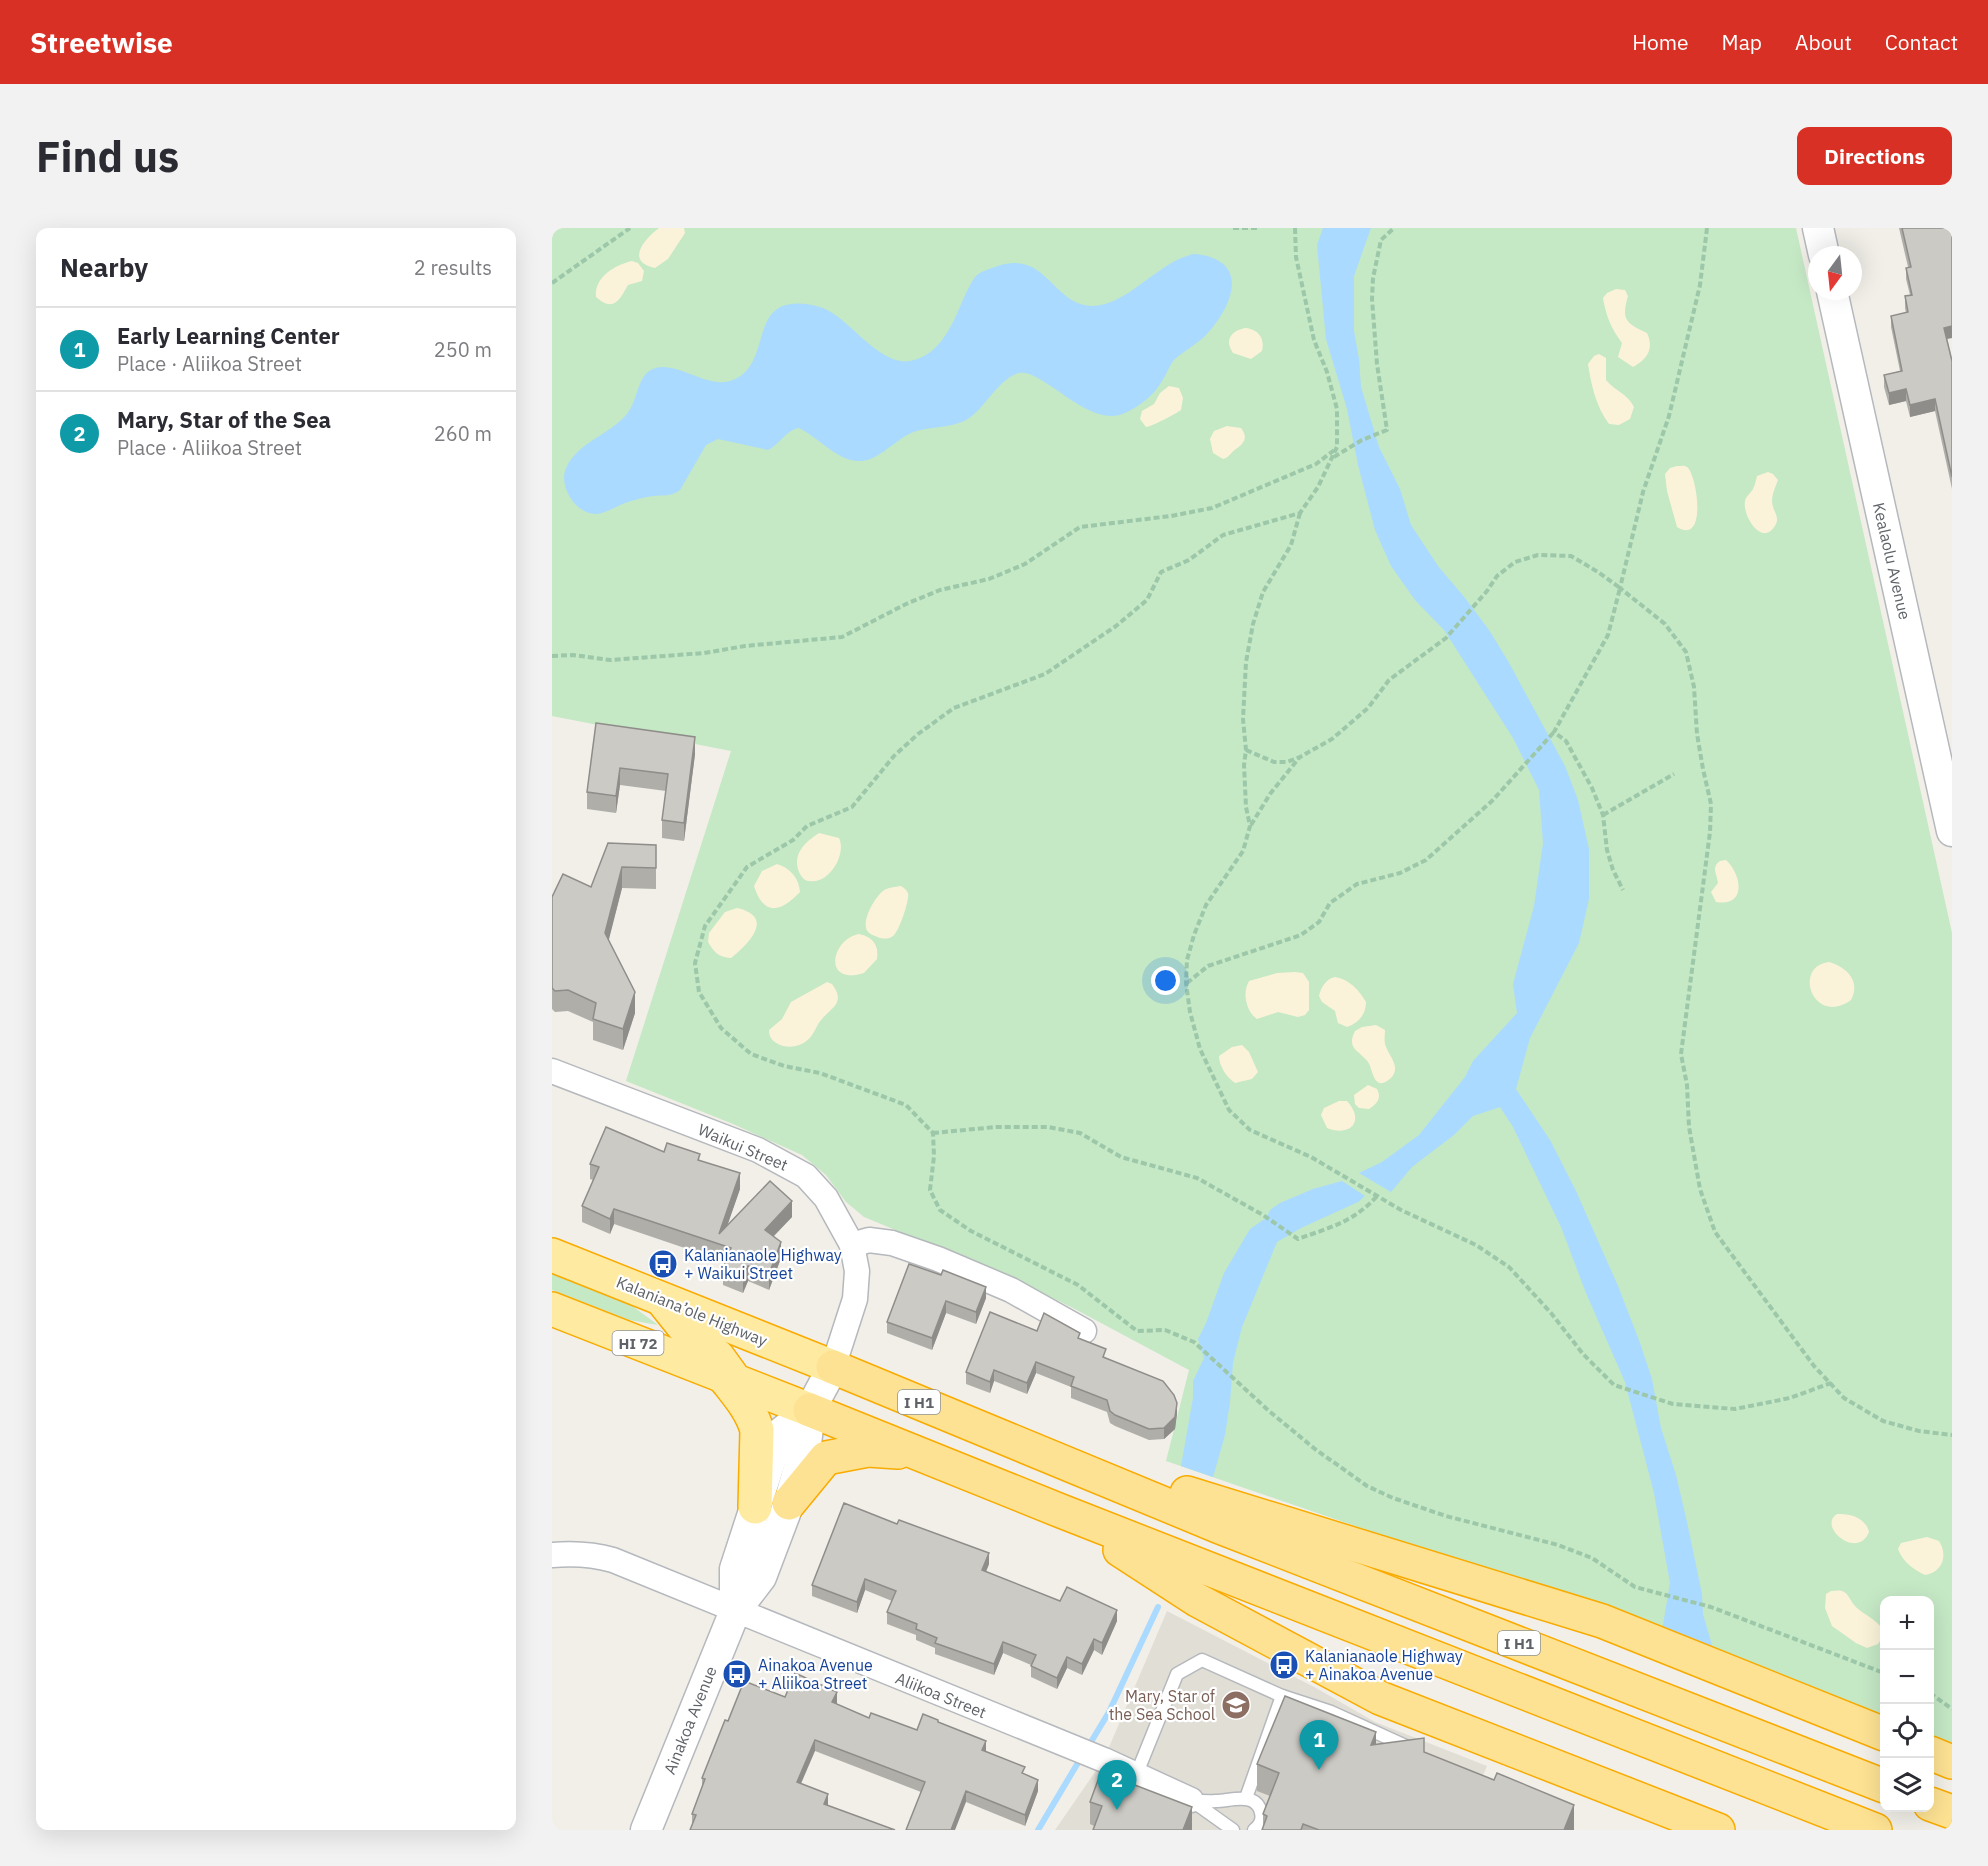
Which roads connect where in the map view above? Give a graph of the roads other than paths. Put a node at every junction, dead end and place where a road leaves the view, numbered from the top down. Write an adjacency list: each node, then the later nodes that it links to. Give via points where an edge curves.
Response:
1 (1818, 228): 2 (street)
2 (1822, 246)
3 (1834, 300): 4 (street, Kealaolu Avenue)
4 (1951, 818)
5 (552, 1071): 6 (street, Waikui Street, via 758,1150 791,1167 806,1176 826,1198)
6 (852, 1245): 10 (street, via 869,1240 892,1243 938,1259 1011,1290); 11 (street, Waikui Street, via 857,1271 855,1299)
7 (552, 1255): 8 (highway, Kalaniana’ole Highway)
8 (660, 1298): 11 (highway, Kalaniana’ole Highway); 12 (highway, via 687,1331 718,1357)
9 (552, 1309): 12 (highway, HI 72)
10 (1084, 1332)
11 (833, 1366): 13 (street, Ainakoa Avenue); 14 (highway, I H1)
12 (730, 1379): 13 (highway, HI 72); 17 (highway, via 757,1430)
13 (810, 1410): 15 (highway); 16 (street, Ainakoa Avenue, via 806,1444); 17 (street, Ainakoa Avenue, via 778,1434)
14 (1005, 1437): 22 (highway, via 1602,1621); 27 (highway, I H1, via 1220,1527)
15 (926, 1457): 16 (highway, via 887,1450 834,1455 822,1462); 18 (highway)
16 (789, 1503): 20 (street, Ainakoa Avenue, via 761,1577)
17 (755, 1507): 20 (street, Ainakoa Avenue, via 735,1569)
18 (1061, 1511): 35 (highway, via 1197,1600 1380,1698); 36 (highway)
19 (552, 1555): 20 (street, Aliikoa Street, via 597,1555)
20 (735, 1611): 26 (street, Aliikoa Street); 34 (street, Ainakoa Avenue)
21 (1282, 1696): 24 (lane, via 1331,1712); 26 (lane, via 1202,1660 1177,1674); 28 (lane)
22 (1880, 1732)
23 (1934, 1754): 25 (highway)
24 (1427, 1756)
25 (1952, 1762)
26 (1137, 1773): 29 (street, Aliikoa Street)
27 (1880, 1784)
28 (1246, 1798): 29 (lane); 33 (lane, via 1259,1807 1261,1818)
29 (1191, 1800): 32 (lane)
30 (1934, 1806): 31 (highway)
31 (1952, 1812)
32 (1228, 1828)
33 (1257, 1828)
34 (646, 1830)
35 (1718, 1830)
36 (1875, 1830)

